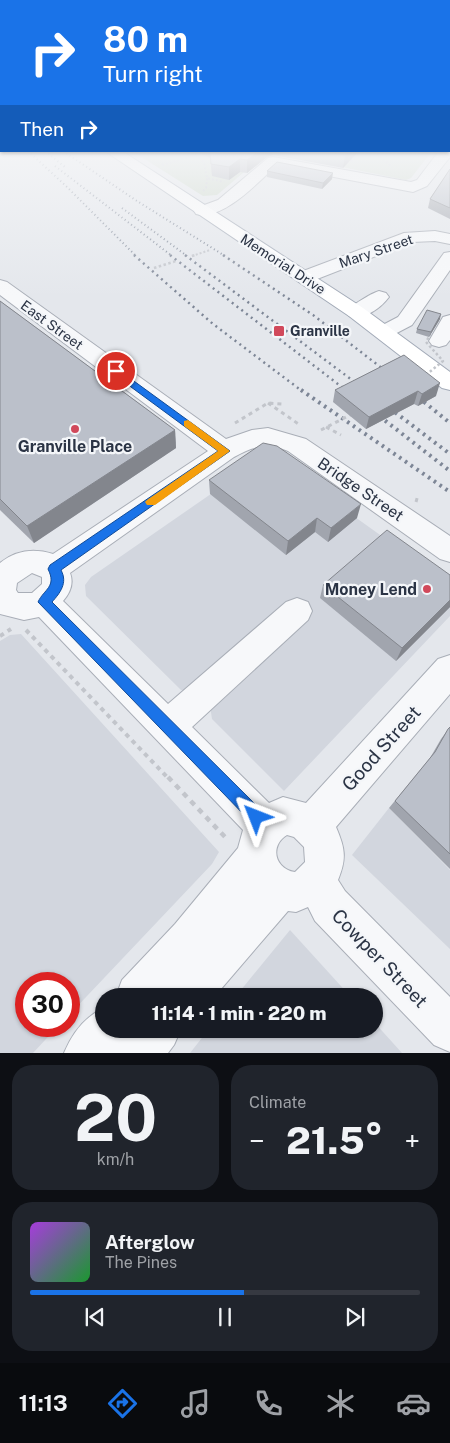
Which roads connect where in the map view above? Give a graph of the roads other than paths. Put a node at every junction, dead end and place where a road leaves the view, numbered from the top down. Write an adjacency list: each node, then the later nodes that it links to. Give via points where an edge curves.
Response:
1 (184, 199): 3 (main road, Memorial Drive)
2 (229, 199): 3 (street)
3 (202, 211): 6 (main road, Memorial Drive)
4 (450, 239): 6 (street, Mary Street, via 435,236 410,238)
5 (450, 257): 11 (street, via 405,321)
6 (304, 277): 9 (main road, Memorial Drive)
7 (0, 286): 14 (street, East Street)
8 (379, 297): 9 (street)
9 (356, 312): 11 (main road, Memorial Drive)
10 (450, 321): 12 (street)
11 (384, 332): 13 (main road, Memorial Drive)
12 (430, 337)
13 (450, 383)
14 (217, 446): 15 (street, Bridge Street, via 256,436 283,439); 17 (street)
15 (450, 551)
16 (7, 561): 17 (street, via 40,562); 18 (street, via 8,574 1,586)
17 (54, 569): 20 (street, via 58,575 56,590)
18 (2, 600): 20 (street, via 26,608)
19 (296, 611): 22 (street)
20 (34, 615): 22 (street)
21 (449, 673): 23 (street, Good Street)
22 (167, 727): 24 (street)
23 (312, 826): 24 (street, via 302,819 283,816); 25 (street, via 324,847 325,859 322,871)
24 (249, 840): 25 (street, via 264,877 274,886); 26 (street, via 190,939)
25 (298, 885): 27 (street); 28 (street, Cowper Street, via 330,906)
26 (145, 988)
27 (194, 988)
28 (450, 1029)
29 (101, 1038): 31 (street)
30 (150, 1038): 32 (street)
31 (87, 1053)
32 (138, 1053)

